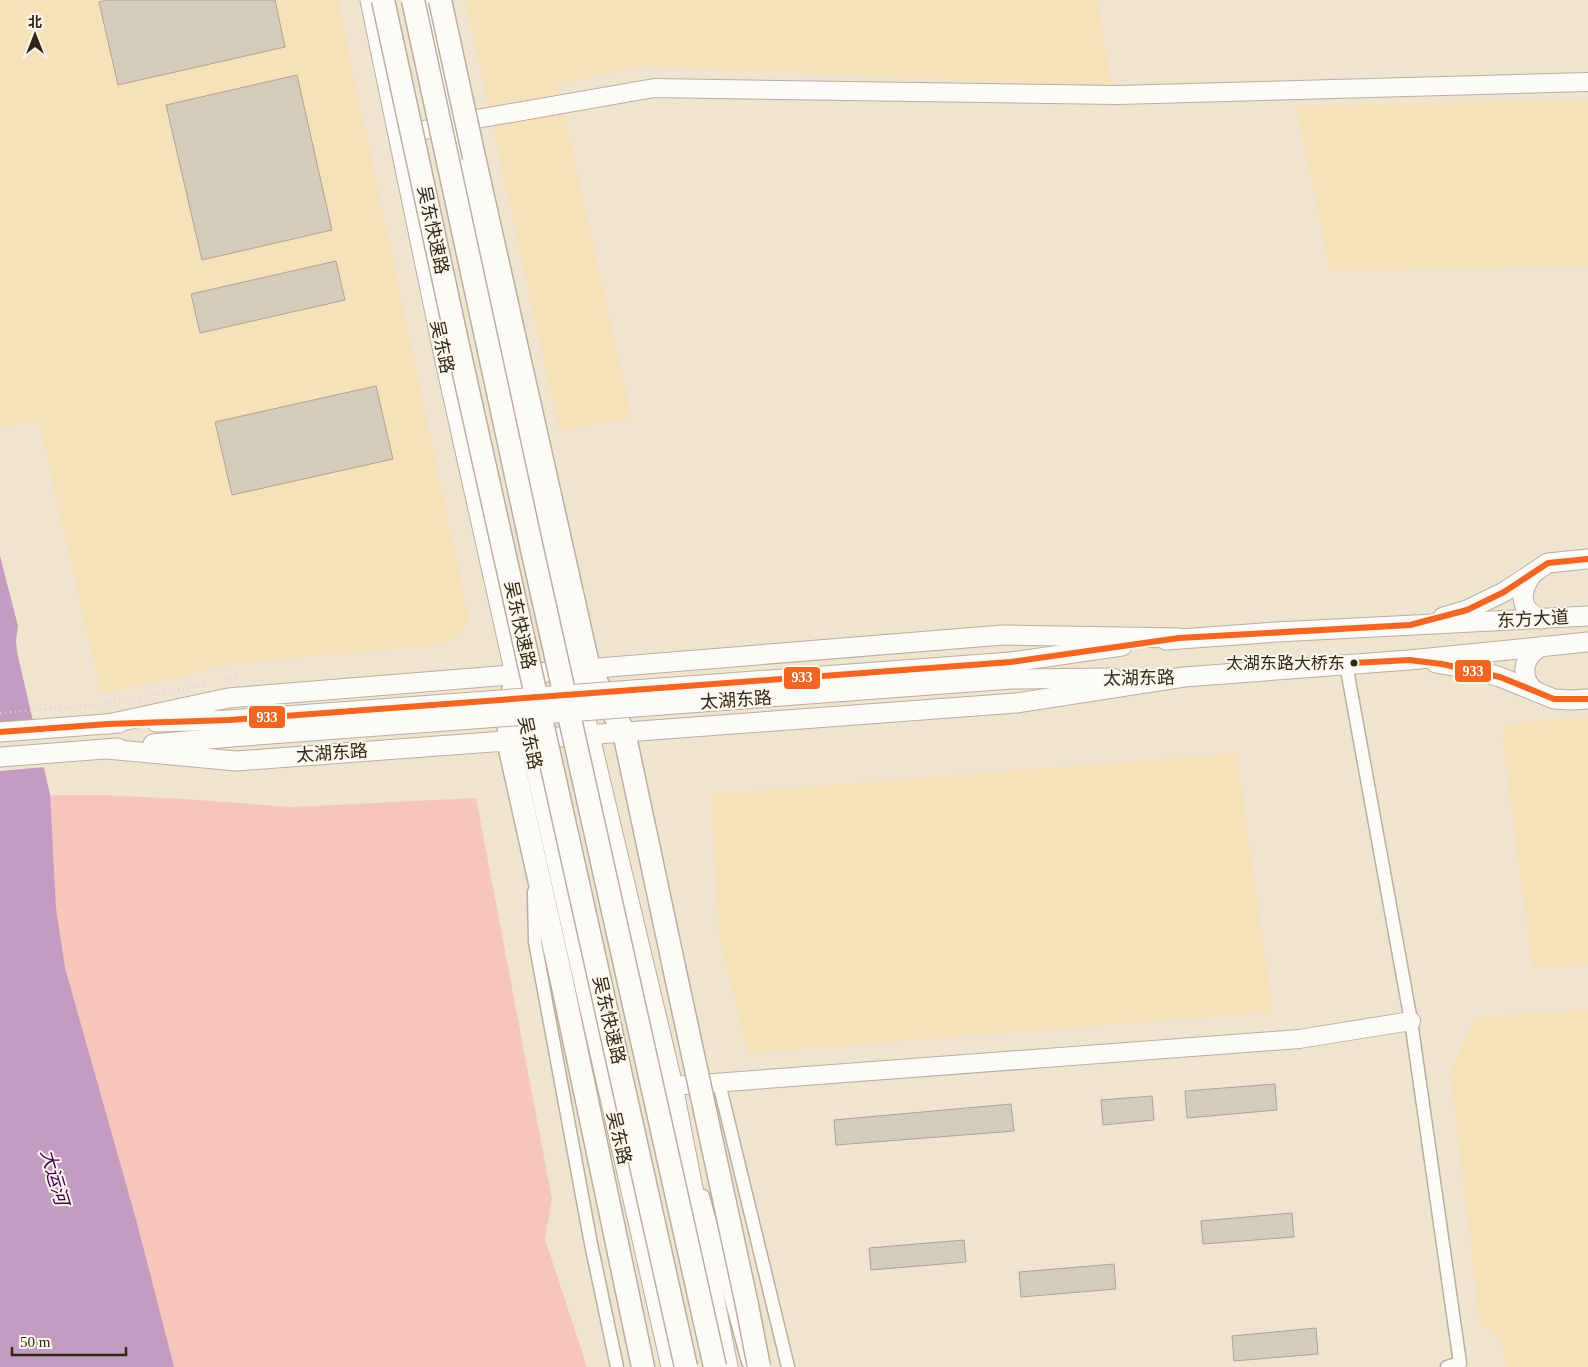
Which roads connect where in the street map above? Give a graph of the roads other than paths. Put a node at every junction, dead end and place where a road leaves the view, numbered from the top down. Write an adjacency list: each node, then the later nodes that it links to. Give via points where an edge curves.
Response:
1 (370, 0): 8 (main road, 吴东路)
2 (383, 0): 39 (highway, 吴东快速路, bridge)
3 (413, 0): 40 (highway, 吴东快速路, bridge)
4 (428, 0): 7 (main road)
5 (440, 0): 19 (highway, bridge)
6 (1588, 82): 7 (street, via 1117,94 654,88)
7 (454, 123): 8 (street); 19 (main road)
8 (399, 136): 21 (main road, 吴东路)
9 (1588, 559): 10 (main road, via 1554,561)
10 (1534, 572): 12 (main road, via 1524,588 1524,603 1532,615); 13 (main road, via 1504,592 1467,610)
11 (1588, 616): 12 (main road, 东方大道)
12 (1542, 620): 13 (main road, 东方大道)
13 (1410, 625): 14 (main road, 东方大道)
14 (1179, 638): 19 (main road, 太湖东路, via 1003,635); 20 (main road, 太湖东路)
15 (1588, 642): 16 (main road, 东方大道)
16 (1543, 646): 17 (main road, 东方大道); 23 (main road, via 1529,656 1525,667 1526,678)
17 (1410, 660): 18 (main road, 东方大道); 23 (main road, via 1475,670)
18 (1346, 664): 22 (main road, 东方大道); 33 (street)
19 (582, 669): 21 (main road, 太湖东路); 27 (highway); 28 (main road)
20 (1012, 671): 22 (main road, 太湖东路); 25 (main road, 太湖东路, bridge, via 230,720); 30 (main road, 太湖东路, bridge)
21 (515, 674): 25 (main road, 太湖东路, via 228,698); 29 (highway)
22 (1184, 677): 27 (main road, 太湖东路, via 1016,703)
23 (1536, 692): 24 (main road, via 1554,699)
24 (1588, 699)
25 (108, 724): 26 (main road, 太湖东路)
26 (0, 732)
27 (624, 732): 28 (main road, 太湖东路); 43 (highway, bridge)
28 (589, 734): 29 (main road, 太湖东路); 35 (main road)
29 (519, 739): 30 (main road, 太湖东路, via 236,761); 32 (highway); 38 (main road, 吴东路)
30 (107, 749): 31 (main road, 太湖东路)
31 (0, 757)
32 (532, 847): 36 (street, via 535,942); 37 (highway)
33 (1411, 1022): 34 (street, via 1299,1039); 45 (street, via 1460,1363)
34 (719, 1082): 35 (street); 44 (street)
35 (673, 1086): 41 (main road); 42 (street)
36 (617, 1367)
37 (643, 1367)
38 (671, 1367)
39 (686, 1367)
40 (715, 1367)
41 (728, 1367)
42 (749, 1367)
43 (759, 1367)
44 (788, 1367)
45 (1447, 1367)

